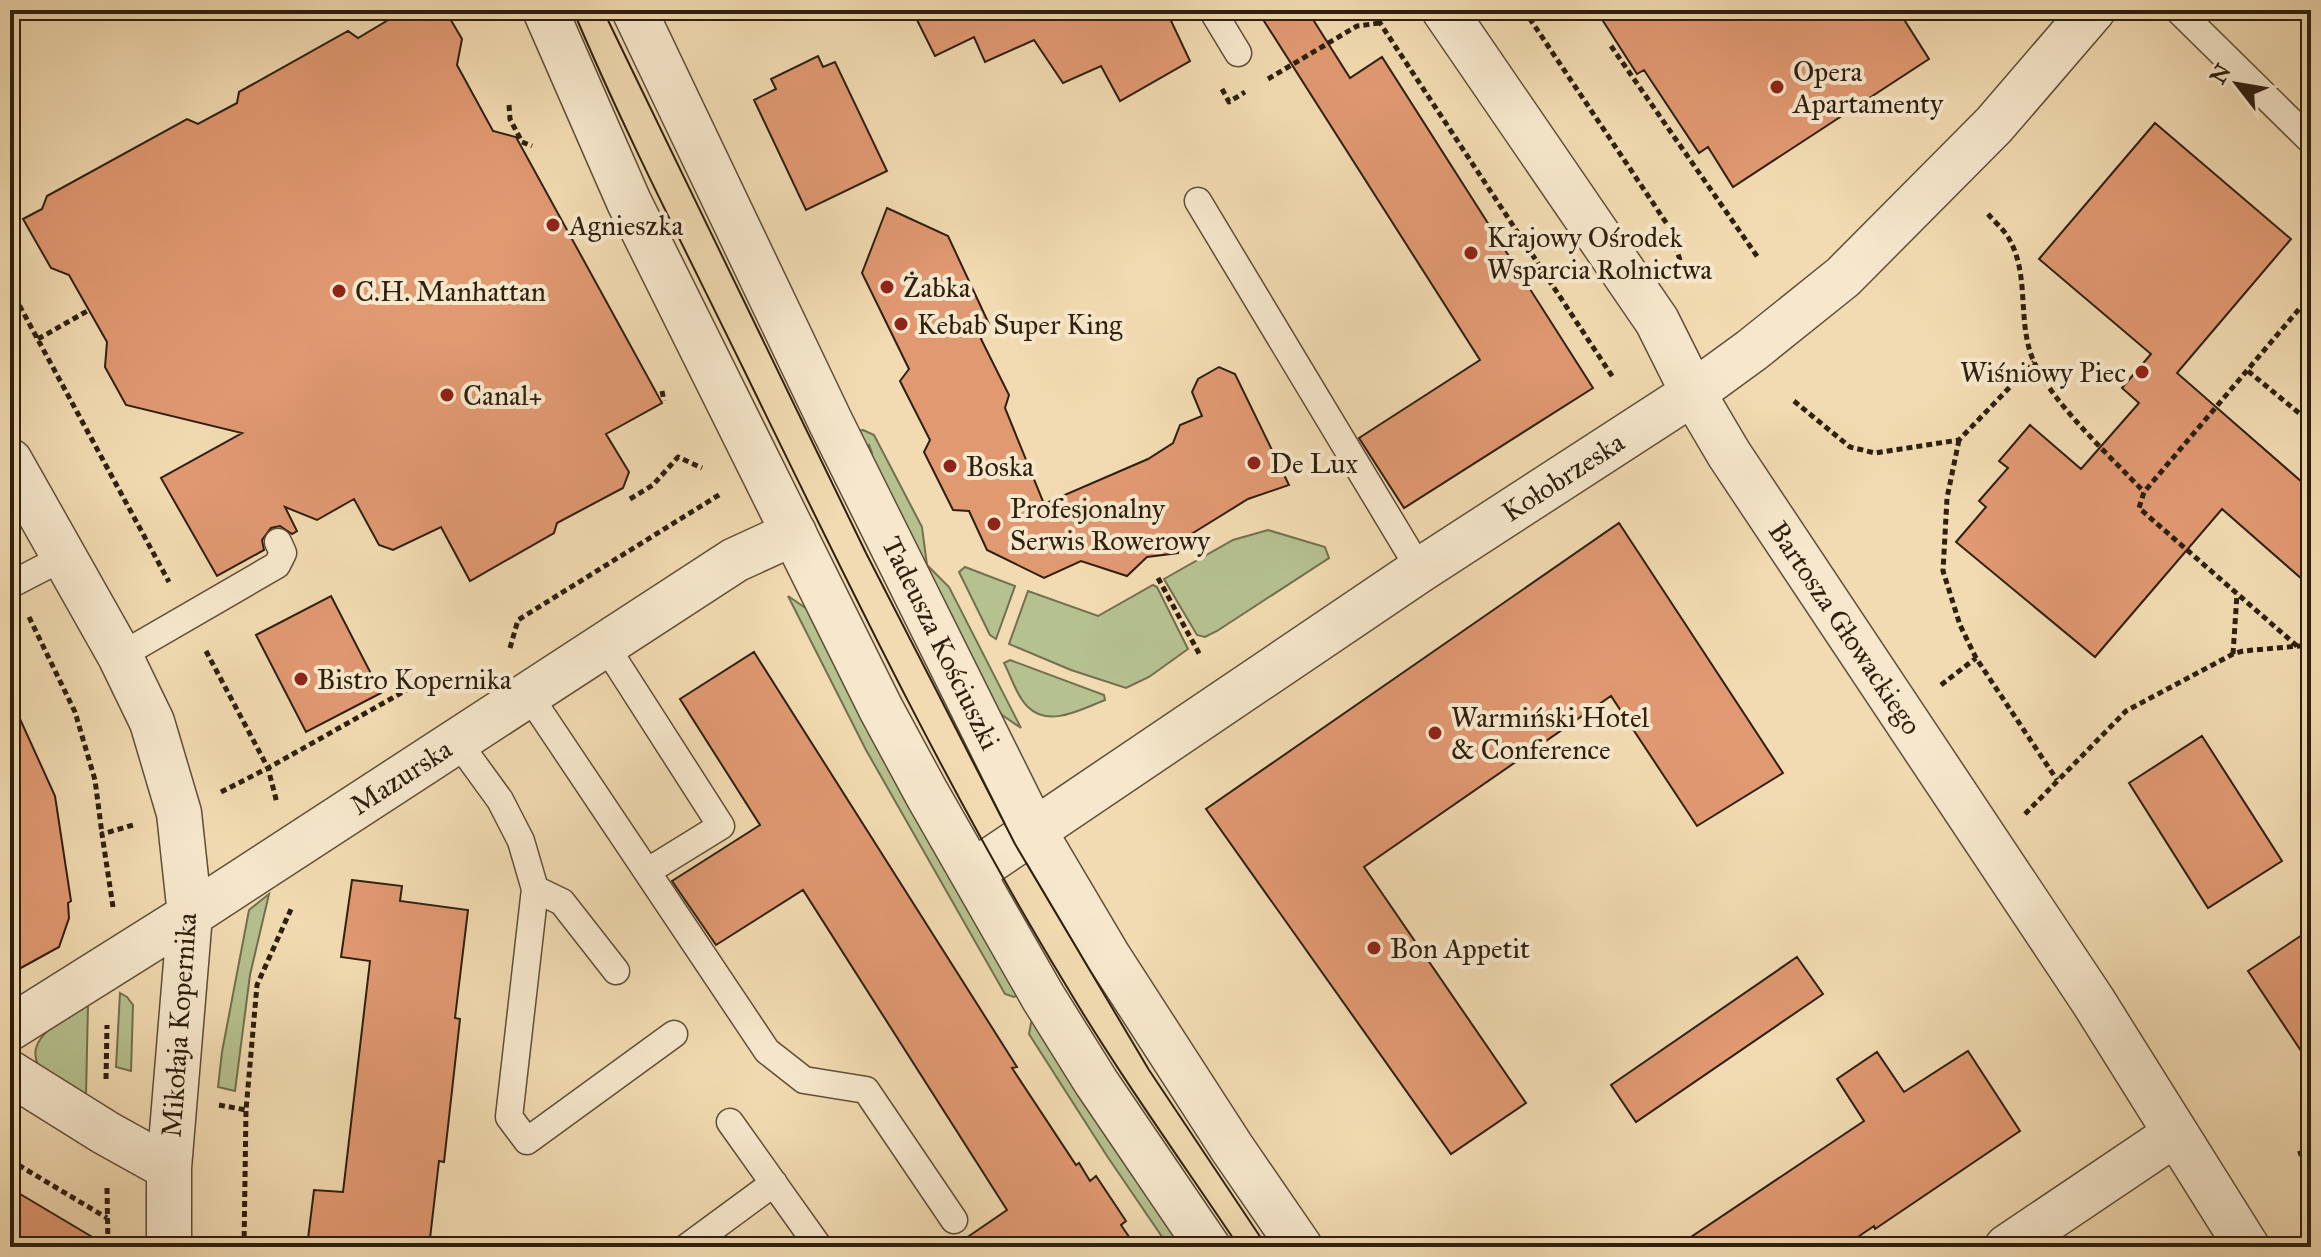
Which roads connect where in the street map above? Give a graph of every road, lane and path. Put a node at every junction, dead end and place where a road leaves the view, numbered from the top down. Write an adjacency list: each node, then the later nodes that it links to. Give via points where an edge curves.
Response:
1 (545, 10): 36 (street, via 629,202)
2 (634, 10): 57 (street, Tadeusza Kościuszki)
3 (1212, 10): 10 (lane)
4 (1377, 10): 24 (path, via 1380,23)
5 (1444, 10): 26 (street, Bartosza Głowackiego, via 1657,321)
6 (1524, 10): 17 (path, via 1669,227)
7 (2093, 10): 26 (street, Kołobrzeska, via 1994,125 1843,277)
8 (2178, 10): 12 (lane)
9 (1611, 46): 16 (path)
10 (1238, 53)
11 (509, 105): 13 (path, via 522,142)
12 (2311, 141)
13 (532, 146)
14 (1198, 201): 39 (lane)
15 (1988, 214): 22 (path, via 2008,237 2022,274 2023,320)
16 (1759, 259)
17 (1686, 279)
18 (10, 288): 21 (path)
19 (2311, 295): 23 (path)
20 (89, 310): 21 (path)
21 (38, 339): 43 (path)
22 (2034, 362): 30 (path); 34 (path, via 2061,402)
23 (2248, 371): 29 (path); 34 (path)
24 (1614, 379)
25 (662, 391): 27 (path)
26 (1693, 393): 39 (street, Kołobrzeska); 69 (street, Bartosza Głowackiego)
27 (664, 401)
28 (1794, 401): 30 (path, via 1850,447 1875,453)
29 (2311, 423)
30 (1959, 440): 51 (path, via 1947,498 1943,571)
31 (10, 461): 38 (street, Mikołaja Kopernika)
32 (702, 468): 35 (path, via 678,457 653,485)
33 (723, 492): 47 (path, via 518,620)
34 (2144, 492): 42 (path, via 2139,508)
35 (630, 499)
36 (794, 533): 44 (street, Mazurska, via 735,560); 60 (street, via 881,709)
37 (278, 542): 43 (lane, via 283,553 277,565)
38 (64, 557): 41 (lane); 49 (street, Mikołaja Kopernika)
39 (1420, 570): 57 (street, Kołobrzeska)
40 (1158, 578): 50 (path)
41 (11, 584): 58 (path, via 75,712 95,780)
42 (2237, 594): 46 (path); 48 (path)
43 (187, 616): 49 (lane); 54 (path, via 268,768 419,683)
44 (605, 645): 53 (street, Mazurska); 59 (lane, via 721,826)
45 (2311, 645): 46 (path)
46 (2297, 646): 48 (path)
47 (509, 649)
48 (2233, 654): 55 (path, via 2126,711)
49 (120, 656): 62 (street, Mikołaja Kopernika, via 152,722 179,813)
50 (1201, 657)
51 (1976, 658): 52 (path); 55 (path)
52 (1934, 691)
53 (528, 694): 54 (street, Mazurska); 59 (lane)
54 (449, 723): 61 (lane, via 500,800 521,841); 62 (street, Mazurska)
55 (2057, 780): 56 (path)
56 (2016, 822)
57 (1034, 831): 60 (street, Kołobrzeska); 82 (street, Tadeusza Kościuszki, via 1108,956)
58 (102, 834)
59 (648, 871): 76 (lane, via 767,1051 804,1080 866,1090)
60 (973, 872): 81 (street, via 1043,997)
61 (535, 889): 63 (lane, via 562,902); 65 (lane, via 509,1117 527,1141)
62 (190, 915): 64 (street, Mazurska); 73 (street, Mikołaja Kopernika)
63 (616, 971)
64 (10, 1028)
65 (674, 1034)
66 (10, 1073): 73 (street)
67 (246, 1110): 78 (path)
68 (730, 1122): 74 (lane)
69 (2175, 1134): 83 (street); 84 (street, Bartosza Głowackiego)
70 (2311, 1150): 71 (path)
71 (2298, 1154)
72 (10, 1160): 75 (path)
73 (169, 1168): 77 (street, Mikołaja Kopernika)
74 (774, 1183): 79 (lane); 80 (lane)
75 (107, 1218)
76 (954, 1220)
77 (169, 1247)
78 (244, 1247)
79 (687, 1247)
80 (819, 1247)
81 (1208, 1247)
82 (1300, 1247)
83 (2007, 1247)
84 (2247, 1247)

